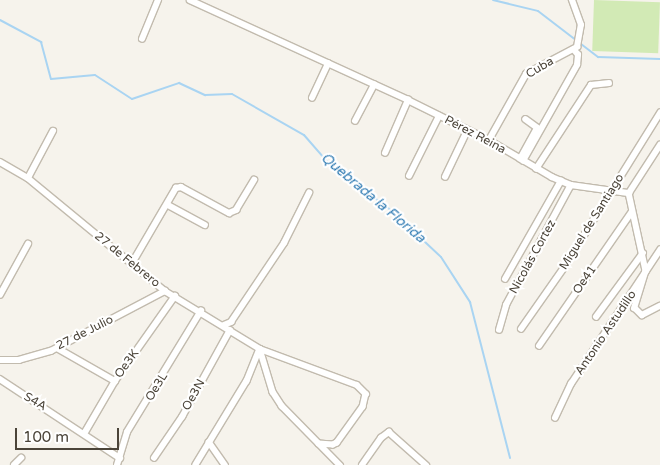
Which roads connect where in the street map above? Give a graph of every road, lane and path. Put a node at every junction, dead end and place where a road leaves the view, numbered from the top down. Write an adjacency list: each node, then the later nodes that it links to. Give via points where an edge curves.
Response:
1 (158, 0): 4 (street)
2 (190, 0): 6 (street, Pérez Reina)
3 (572, 0): 5 (street, via 581,25)
4 (142, 39)
5 (574, 50): 17 (street, Cuba, via 526,74); 20 (street, via 578,55 577,65)
6 (328, 63): 8 (street, Pérez Reina); 9 (street)
7 (609, 83): 22 (street, via 591,85)
8 (374, 85): 10 (street, Pérez Reina); 14 (street)
9 (312, 98)
10 (408, 100): 12 (street, Pérez Reina); 19 (street)
11 (660, 113): 29 (street, Miguel de Santiago)
12 (439, 116): 15 (street, Pérez Reina); 23 (street)
13 (526, 120): 20 (street, via 537,128)
14 (355, 121)
15 (467, 130): 17 (street, Pérez Reina); 24 (street)
16 (52, 131): 25 (street)
17 (489, 140): 20 (street, Pérez Reina)
18 (660, 145): 31 (street)
19 (385, 153)
20 (521, 160): 22 (street, Pérez Reina)
21 (0, 162): 25 (street, 27 de Febrero)
22 (536, 168): 27 (street, Pérez Reina)
23 (409, 176)
24 (445, 177)
25 (28, 178): 38 (street, 27 de Febrero)
26 (254, 180): 32 (street, via 233,212 229,213 181,187 176,188)
27 (561, 181): 28 (street, Pérez Reina); 40 (street)
28 (571, 185): 29 (street, Pérez Reina); 50 (street, Nicolás Cortez, via 506,305)
29 (612, 189): 31 (street, Pérez Reina); 48 (street, Miguel de Santiago, via 563,269)
30 (308, 193): 47 (street, via 284,243 231,322)
31 (629, 193): 33 (street)
32 (168, 205): 34 (street); 38 (street)
33 (631, 213): 37 (street); 51 (street, Oe41)
34 (205, 225)
35 (28, 244): 42 (street)
36 (660, 250): 39 (street, Antonio Astudillo)
37 (643, 253): 39 (street); 46 (street)
38 (131, 265): 41 (street, 27 de Febrero)
39 (646, 271): 44 (street, via 635,308 642,315); 57 (street, Antonio Astudillo, via 571,384)
40 (505, 279)
41 (165, 291): 43 (street, 27 de Febrero); 52 (street, 27 de Julio)
42 (0, 296)
43 (175, 296): 45 (street, 27 de Febrero); 56 (street, Oe3K)
44 (660, 306)
45 (201, 311): 47 (street, 27 de Febrero); 62 (street, Oe3L, via 128,432)
46 (596, 317)
47 (224, 325): 49 (street, 27 de Febrero)
48 (520, 329)
49 (230, 330): 53 (street, 27 de Febrero); 63 (street, Oe3N, via 182,416)
50 (499, 330)
51 (539, 346)
52 (57, 348): 54 (street, 27 de Julio, via 18,360); 56 (street)
53 (260, 349): 59 (street, via 247,381); 60 (street, via 273,392); 60 (street, 27 de Febrero, via 357,385 366,394 363,407 337,442 333,445)
54 (0, 360)
55 (0, 379): 58 (street, S4A)
56 (115, 381): 58 (street, Oe3K)
57 (555, 418)
58 (84, 434): 62 (street, S4A)
59 (209, 442): 66 (street); 67 (street)
60 (319, 444): 68 (street)
61 (21, 458): 64 (street)
62 (120, 458): 65 (street, Oe3L)
63 (154, 458)
64 (14, 465)
65 (117, 465)
66 (196, 465)
67 (225, 465)
68 (340, 465)
69 (362, 465): 70 (street, via 389,432)
70 (426, 465)

